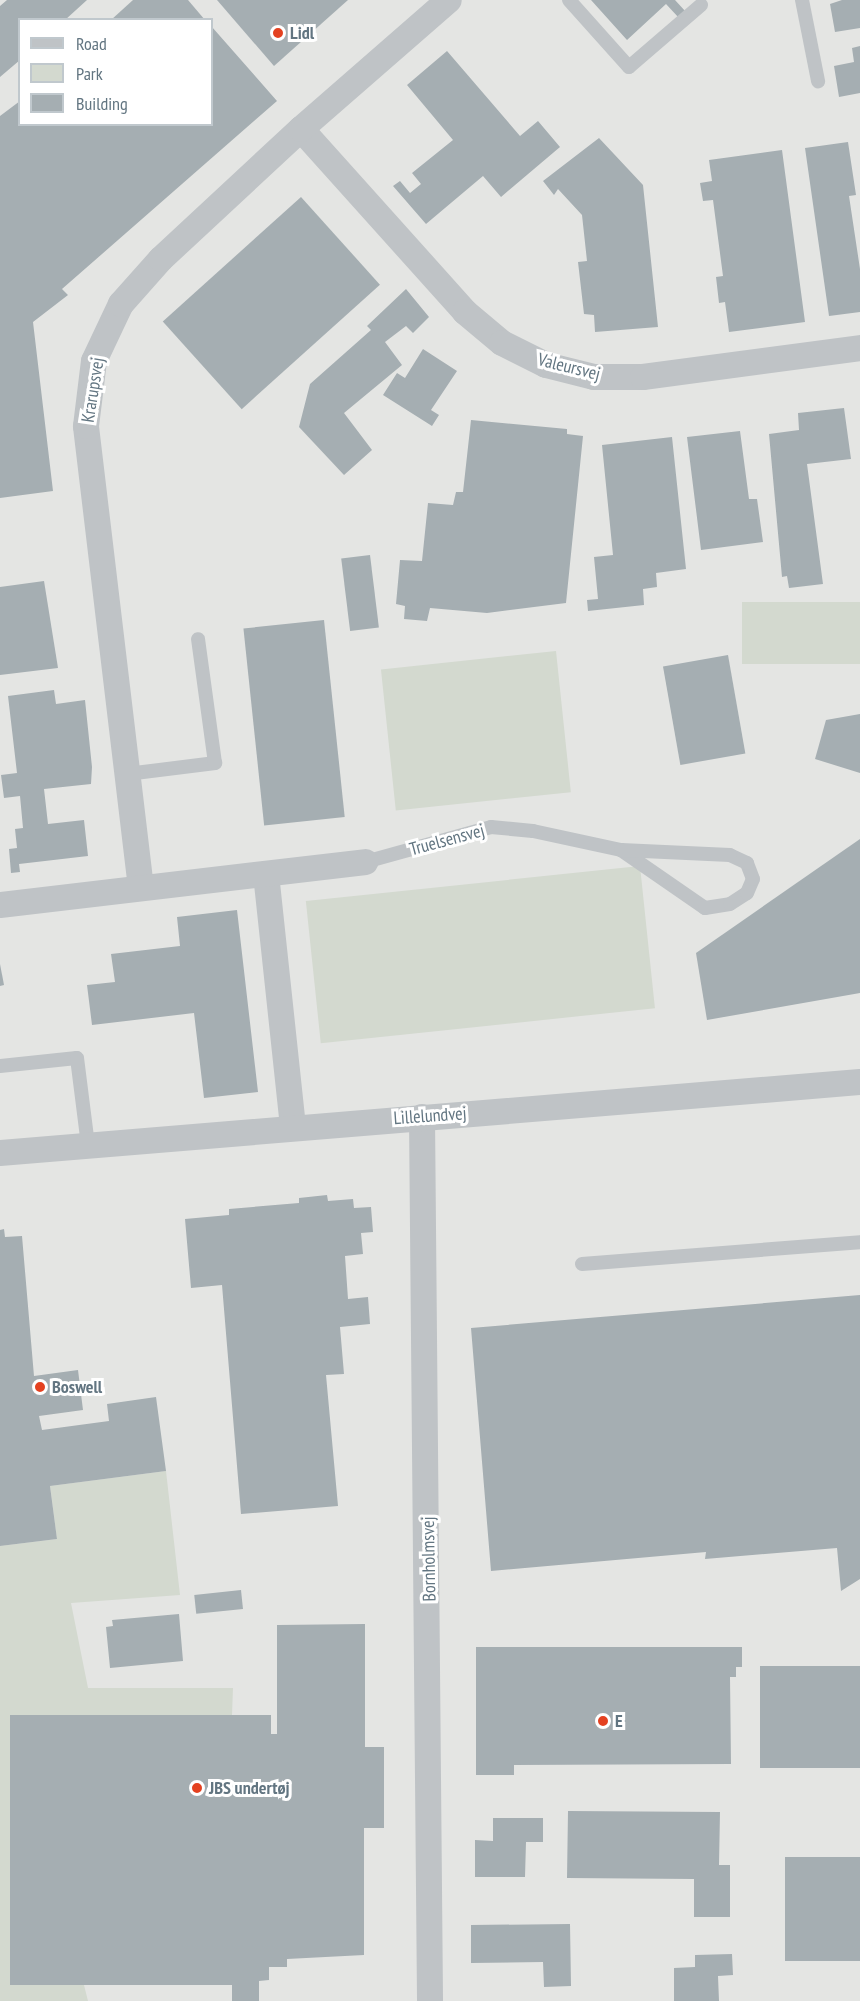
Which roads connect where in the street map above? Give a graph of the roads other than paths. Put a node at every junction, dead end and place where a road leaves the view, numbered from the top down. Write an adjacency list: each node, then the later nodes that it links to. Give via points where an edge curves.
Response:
1 (449, 0): 6 (street, Krarupsvej)
2 (569, 0): 4 (lane, via 629,67)
3 (802, 0): 5 (lane)
4 (701, 5)
5 (818, 81)
6 (301, 129): 7 (street, Valeursvej, via 465,312 502,343 546,365 594,377 643,377); 9 (street, Krarupsvej, via 161,259 121,304 94,361 86,426)
7 (860, 348)
8 (198, 639): 9 (lane, via 215,763)
9 (128, 774): 13 (street, Krarupsvej)
10 (621, 850): 10 (lane, Truelsensvej, via 683,897 705,908 730,904 747,893 753,879 747,863 730,855); 11 (lane, Truelsensvej, via 533,831 491,827)
11 (364, 862): 12 (street, Truelsensvej)
12 (266, 874): 13 (street, Truelsensvej); 18 (street)
13 (141, 888): 14 (street, Truelsensvej)
14 (0, 905)
15 (0, 1066): 19 (lane, via 77,1059)
16 (860, 1082): 17 (street, Lillelundvej)
17 (422, 1117): 18 (street, Lillelundvej); 23 (street, Bornholmsvej)
18 (294, 1126): 19 (street, Lillelundvej)
19 (88, 1145): 20 (street, Lillelundvej)
20 (0, 1153)
21 (860, 1242): 22 (lane)
22 (582, 1264)
23 (430, 2001)

